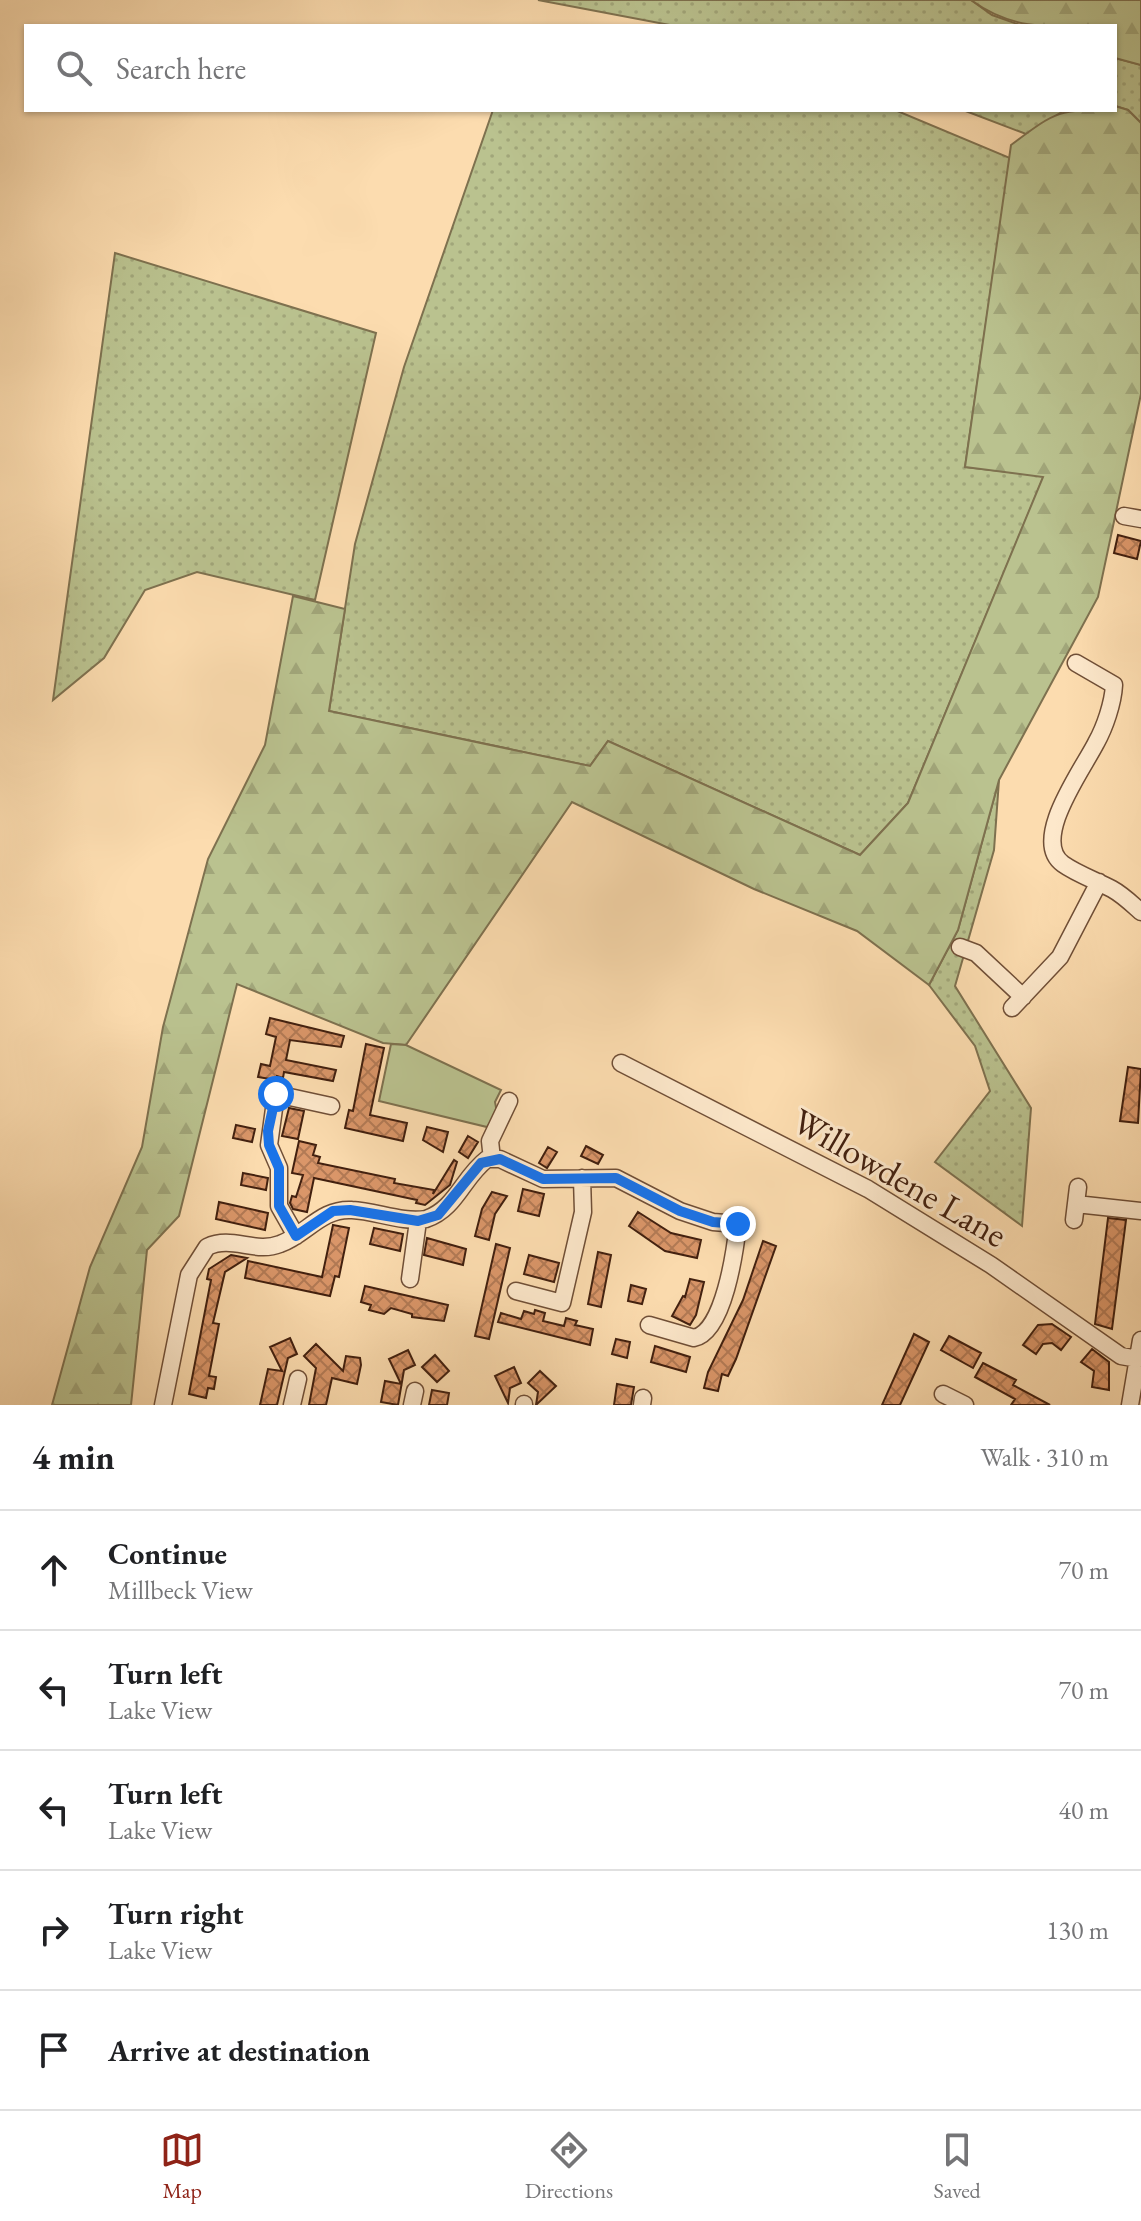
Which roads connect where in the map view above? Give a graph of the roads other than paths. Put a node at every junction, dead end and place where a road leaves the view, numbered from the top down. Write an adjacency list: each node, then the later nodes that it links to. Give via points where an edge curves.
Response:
1 (1076, 663): 2 (street, via 1119,680 1051,840 1063,864)
2 (1099, 882): 3 (street); 4 (street, via 1060,957 1018,1002 976,953)
3 (1141, 912)
4 (960, 947)
5 (621, 1063): 18 (street, Willowdene Lane, via 868,1189 991,1265 1121,1356)
6 (509, 1101): 8 (street, via 490,1141)
7 (331, 1106): 13 (street, via 276,1094 269,1145 279,1168 279,1206)
8 (492, 1159): 9 (street, via 543,1179); 12 (street, via 481,1163 438,1215)
9 (582, 1178): 15 (street, via 583,1212 562,1303); 16 (street, via 616,1178 680,1211 738,1224 722,1301 706,1333 694,1338)
10 (1078, 1187): 11 (street, via 1075,1212)
11 (1141, 1211)
12 (418, 1221): 13 (street, via 333,1211); 14 (street)
13 (296, 1236): 21 (street, via 265,1247 219,1242 192,1265)
14 (410, 1279)
15 (516, 1291)
16 (649, 1325)
17 (1141, 1340): 18 (street)
18 (1138, 1359): 24 (street)
19 (298, 1379): 22 (street)
20 (943, 1394): 23 (street)
21 (163, 1405)
22 (292, 1405)
23 (965, 1405)
24 (1130, 1405)

